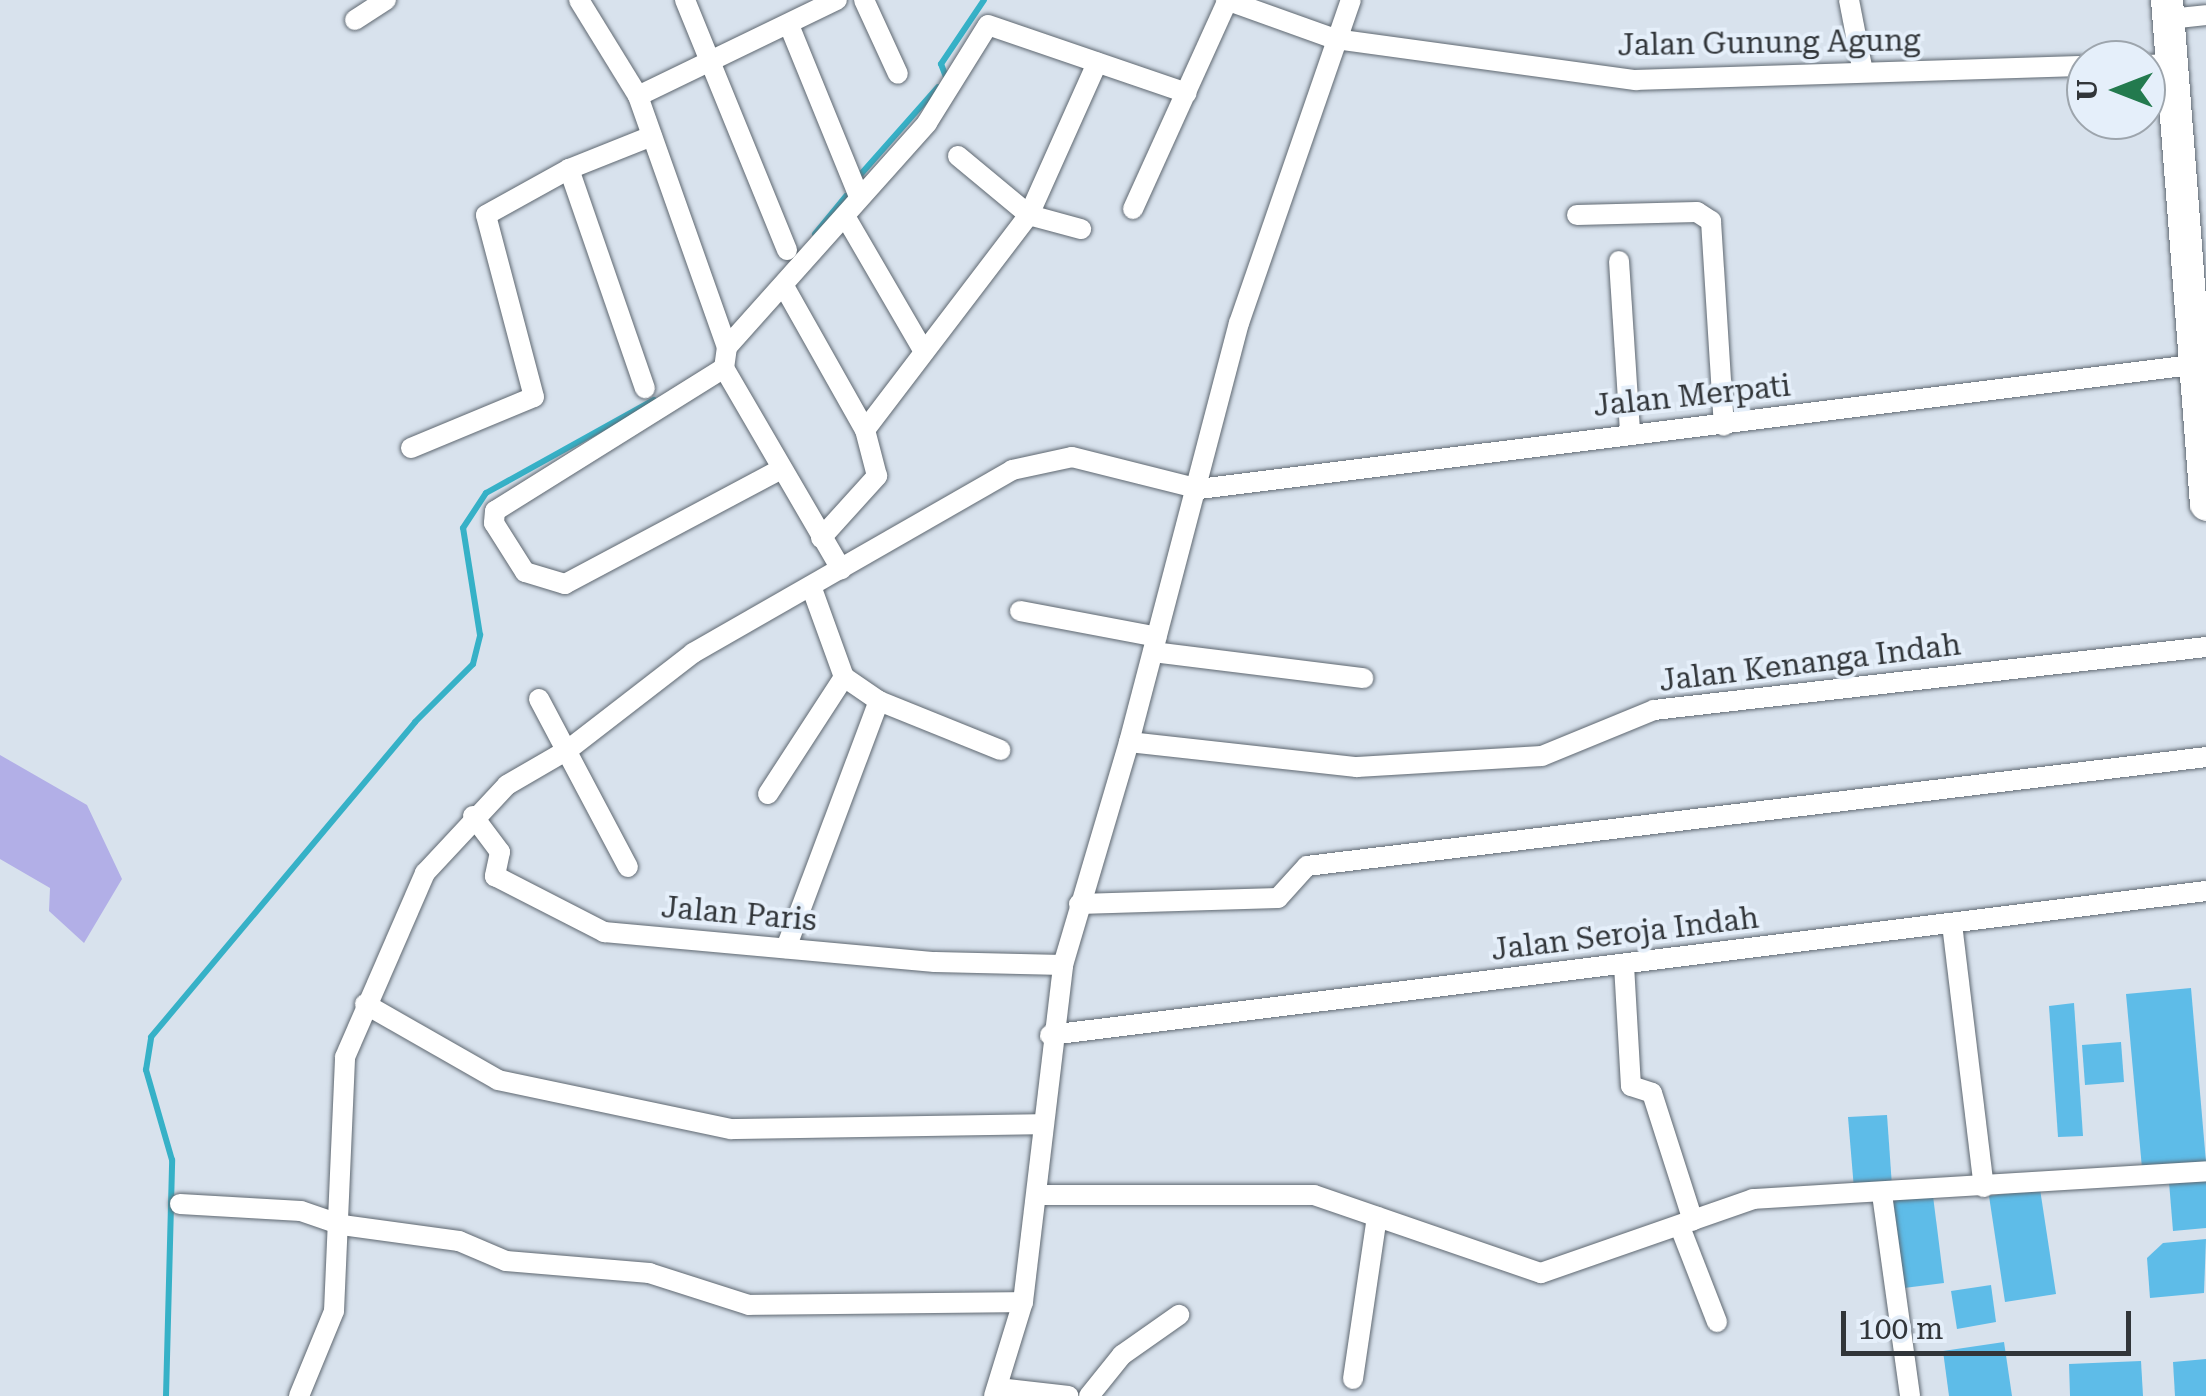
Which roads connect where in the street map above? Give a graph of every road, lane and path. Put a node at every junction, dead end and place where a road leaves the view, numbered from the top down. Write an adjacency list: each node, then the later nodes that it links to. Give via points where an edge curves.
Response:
1 (386, 0): 11 (street)
2 (580, 0): 21 (street)
3 (685, 0): 15 (street)
4 (837, 0): 12 (street)
5 (864, 0): 19 (street)
6 (1227, 0): 13 (street, Jalan Gunung Agung); 20 (street)
7 (1351, 0): 13 (street)
8 (1849, 0): 18 (street)
9 (2168, 10): 10 (street); 14 (main road)
10 (2206, 15)
11 (355, 20)
12 (789, 25): 15 (street); 26 (street)
13 (1335, 39): 18 (street, Jalan Gunung Agung, via 1636,80); 45 (street, via 1239,323)
14 (2164, 40)
15 (715, 61): 21 (street); 32 (street)
16 (1097, 63): 20 (street); 26 (street, via 988,24 927,123); 28 (street)
17 (2066, 67): 18 (street, Jalan Gunung Agung)
18 (1862, 72)
19 (898, 74)
20 (1186, 93): 27 (street)
21 (638, 96): 23 (street)
22 (2166, 100): 34 (main road)
23 (652, 136): 25 (street); 37 (street)
24 (958, 156): 28 (street)
25 (570, 169): 39 (street); 43 (street, via 485,220 534,397)
26 (858, 194): 30 (street)
27 (1133, 208)
28 (1029, 215): 31 (street); 36 (street)
29 (1577, 215): 40 (street, via 1698,212 1711,221)
30 (844, 216): 35 (street, via 794,268); 36 (street)
31 (1081, 228)
32 (786, 250)
33 (1619, 260): 42 (street)
34 (2196, 279): 38 (main road)
35 (785, 288): 37 (street); 41 (street)
36 (924, 352): 41 (street)
37 (726, 358): 44 (street); 44 (street, via 495,512 494,523 524,572 565,584)
38 (2192, 365): 40 (street, Jalan Merpati); 46 (main road)
39 (646, 388)
40 (1724, 426): 42 (street, Jalan Merpati)
41 (865, 430): 47 (street, via 877,476)
42 (1630, 432): 45 (street, Jalan Merpati)
43 (411, 448)
44 (778, 470): 47 (street)
45 (1199, 489): 48 (street, via 1086,459 1053,458 1012,470); 51 (street)
46 (2206, 504)
47 (821, 538): 48 (street)
48 (841, 569): 49 (street)
49 (811, 586): 53 (street); 58 (street, via 693,654)
50 (1020, 611): 51 (street)
51 (1155, 645): 54 (street); 57 (street)
52 (2206, 647): 57 (street, Jalan Kenanga Indah, via 1654,710 1542,756 1358,767)
53 (844, 677): 56 (street); 61 (street)
54 (1363, 678)
55 (539, 699): 58 (street)
56 (879, 701): 59 (street); 67 (street)
57 (1130, 742): 65 (street)
58 (570, 749): 62 (street, via 520,775); 63 (street)
59 (1000, 750)
60 (2206, 757): 65 (street, via 1308,866 1280,898)
61 (768, 794)
62 (472, 816): 67 (street, Jalan Paris, via 500,852 495,876 604,932); 70 (street, via 412,894)
63 (628, 866)
64 (2206, 891): 66 (street, Jalan Seroja Indah)
65 (1079, 904): 69 (street)
66 (1952, 924): 68 (street, Jalan Seroja Indah); 74 (street)
67 (786, 948): 69 (street, Jalan Paris)
68 (1624, 965): 71 (street, Jalan Seroja Indah); 79 (street, via 1631,1086 1652,1093)
69 (1063, 966): 71 (street)
70 (366, 1004): 72 (street, via 498,1080 732,1130); 80 (street, via 343,1066)
71 (1050, 1036): 72 (street)
72 (1043, 1124): 76 (street)
73 (2206, 1171): 74 (street)
74 (1984, 1187): 75 (street)
75 (1882, 1194): 79 (street, via 1752,1199); 89 (street)
76 (1040, 1195): 78 (street, via 1304,1194); 81 (street)
77 (180, 1204): 80 (street, via 301,1211)
78 (1377, 1216): 79 (street, via 1541,1274); 84 (street)
79 (1686, 1224): 83 (street)
80 (342, 1225): 81 (street, via 460,1241 506,1260 649,1273 749,1306); 86 (street, via 331,1331)
81 (1023, 1302): 85 (street)
82 (1179, 1316): 88 (street, via 1122,1355)
83 (1717, 1322)
84 (1353, 1379)
85 (996, 1392): 87 (street)
86 (299, 1396)
87 (1069, 1396)
88 (1089, 1396)
89 (1910, 1396)

